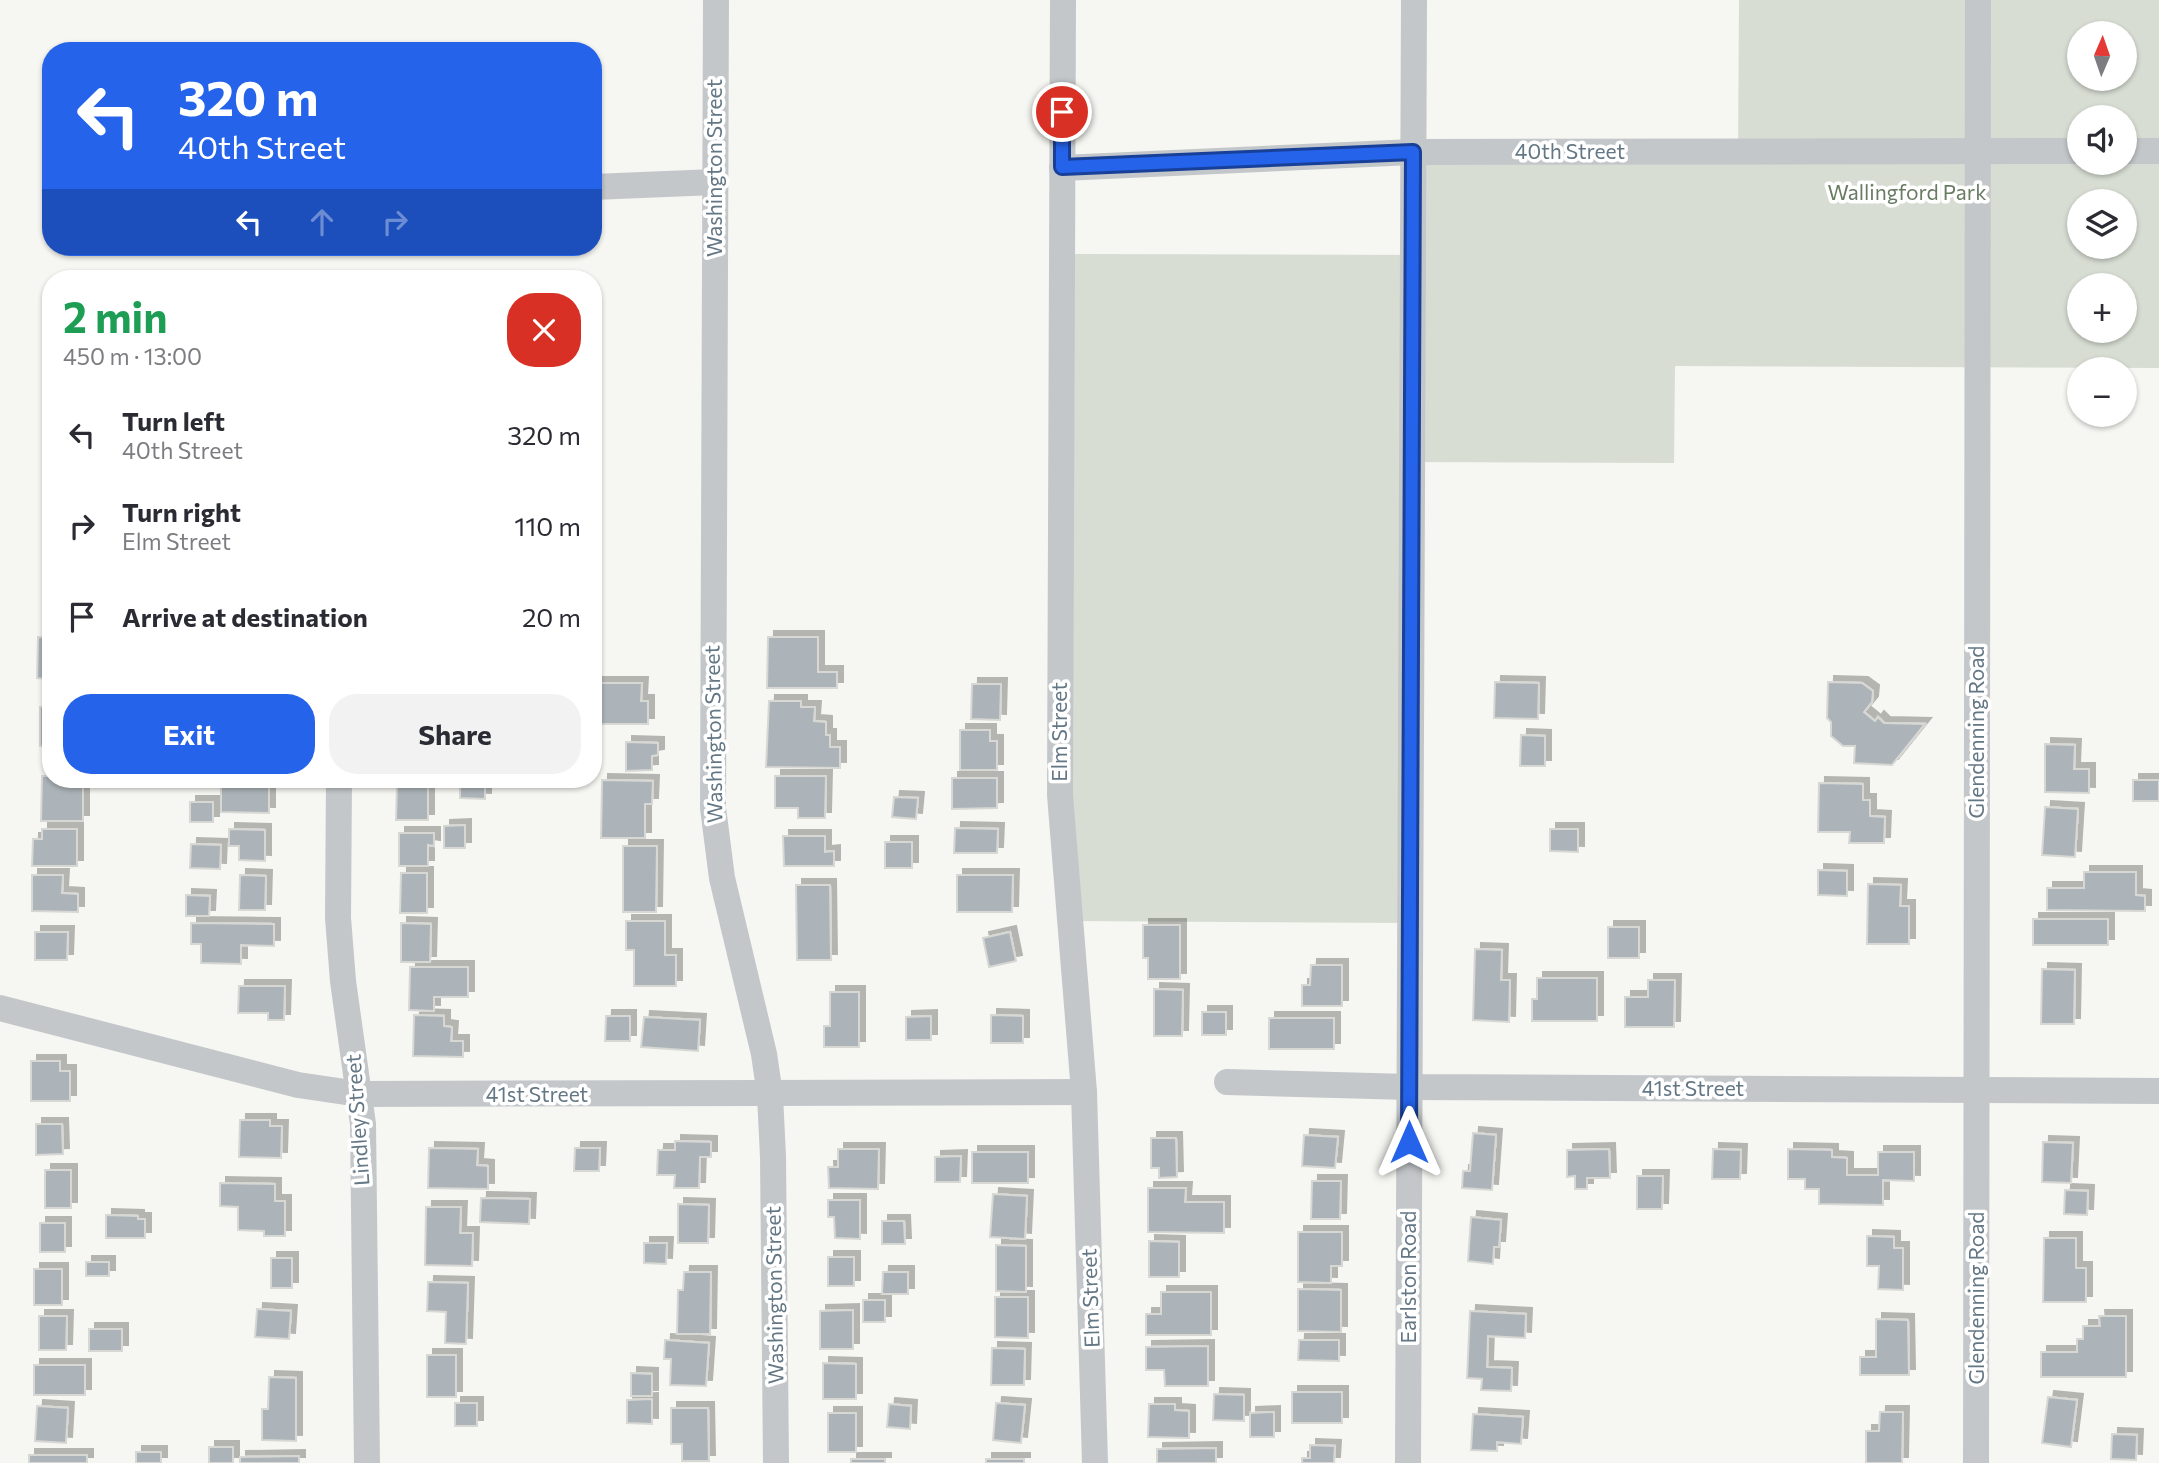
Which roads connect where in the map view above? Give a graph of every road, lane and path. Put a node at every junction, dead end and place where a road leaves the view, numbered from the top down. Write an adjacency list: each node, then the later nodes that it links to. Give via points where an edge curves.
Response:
1 (716, 0): 11 (street, Washington Street)
2 (1063, 0): 10 (street, Elm Street)
3 (1414, 0): 9 (street, Earlston Road)
4 (1978, 0): 6 (street, Glendenning Road)
5 (2159, 150): 8 (street)
6 (1978, 151): 7 (street, 40th Street); 9 (street, 40th Street); 17 (street, Glendenning Road)
7 (2067, 151)
8 (2137, 151)
9 (1413, 152): 10 (street, 40th Street); 16 (street, Earlston Road)
10 (1062, 167): 19 (street, Elm Street, via 1060,795)
11 (715, 182): 12 (street); 21 (street, Washington Street, via 713,807 722,878)
12 (602, 187)
13 (339, 788): 20 (street, Lindley Street, via 338,918)
14 (0, 1008): 20 (street, 41st Street, via 298,1084)
15 (1227, 1082): 16 (street, 41st Street)
16 (1409, 1087): 17 (street, 41st Street); 25 (street, Earlston Road)
17 (1977, 1091): 18 (street, 41st Street); 26 (street, Glendenning Road)
18 (2159, 1091)
19 (1084, 1092): 21 (street, 41st Street); 24 (street, Elm Street)
20 (359, 1094): 21 (street, 41st Street); 22 (street, Lindley Street)
21 (770, 1095): 23 (street, Washington Street)
22 (367, 1463)
23 (776, 1463)
24 (1096, 1463)
25 (1408, 1463)
26 (1976, 1463)

